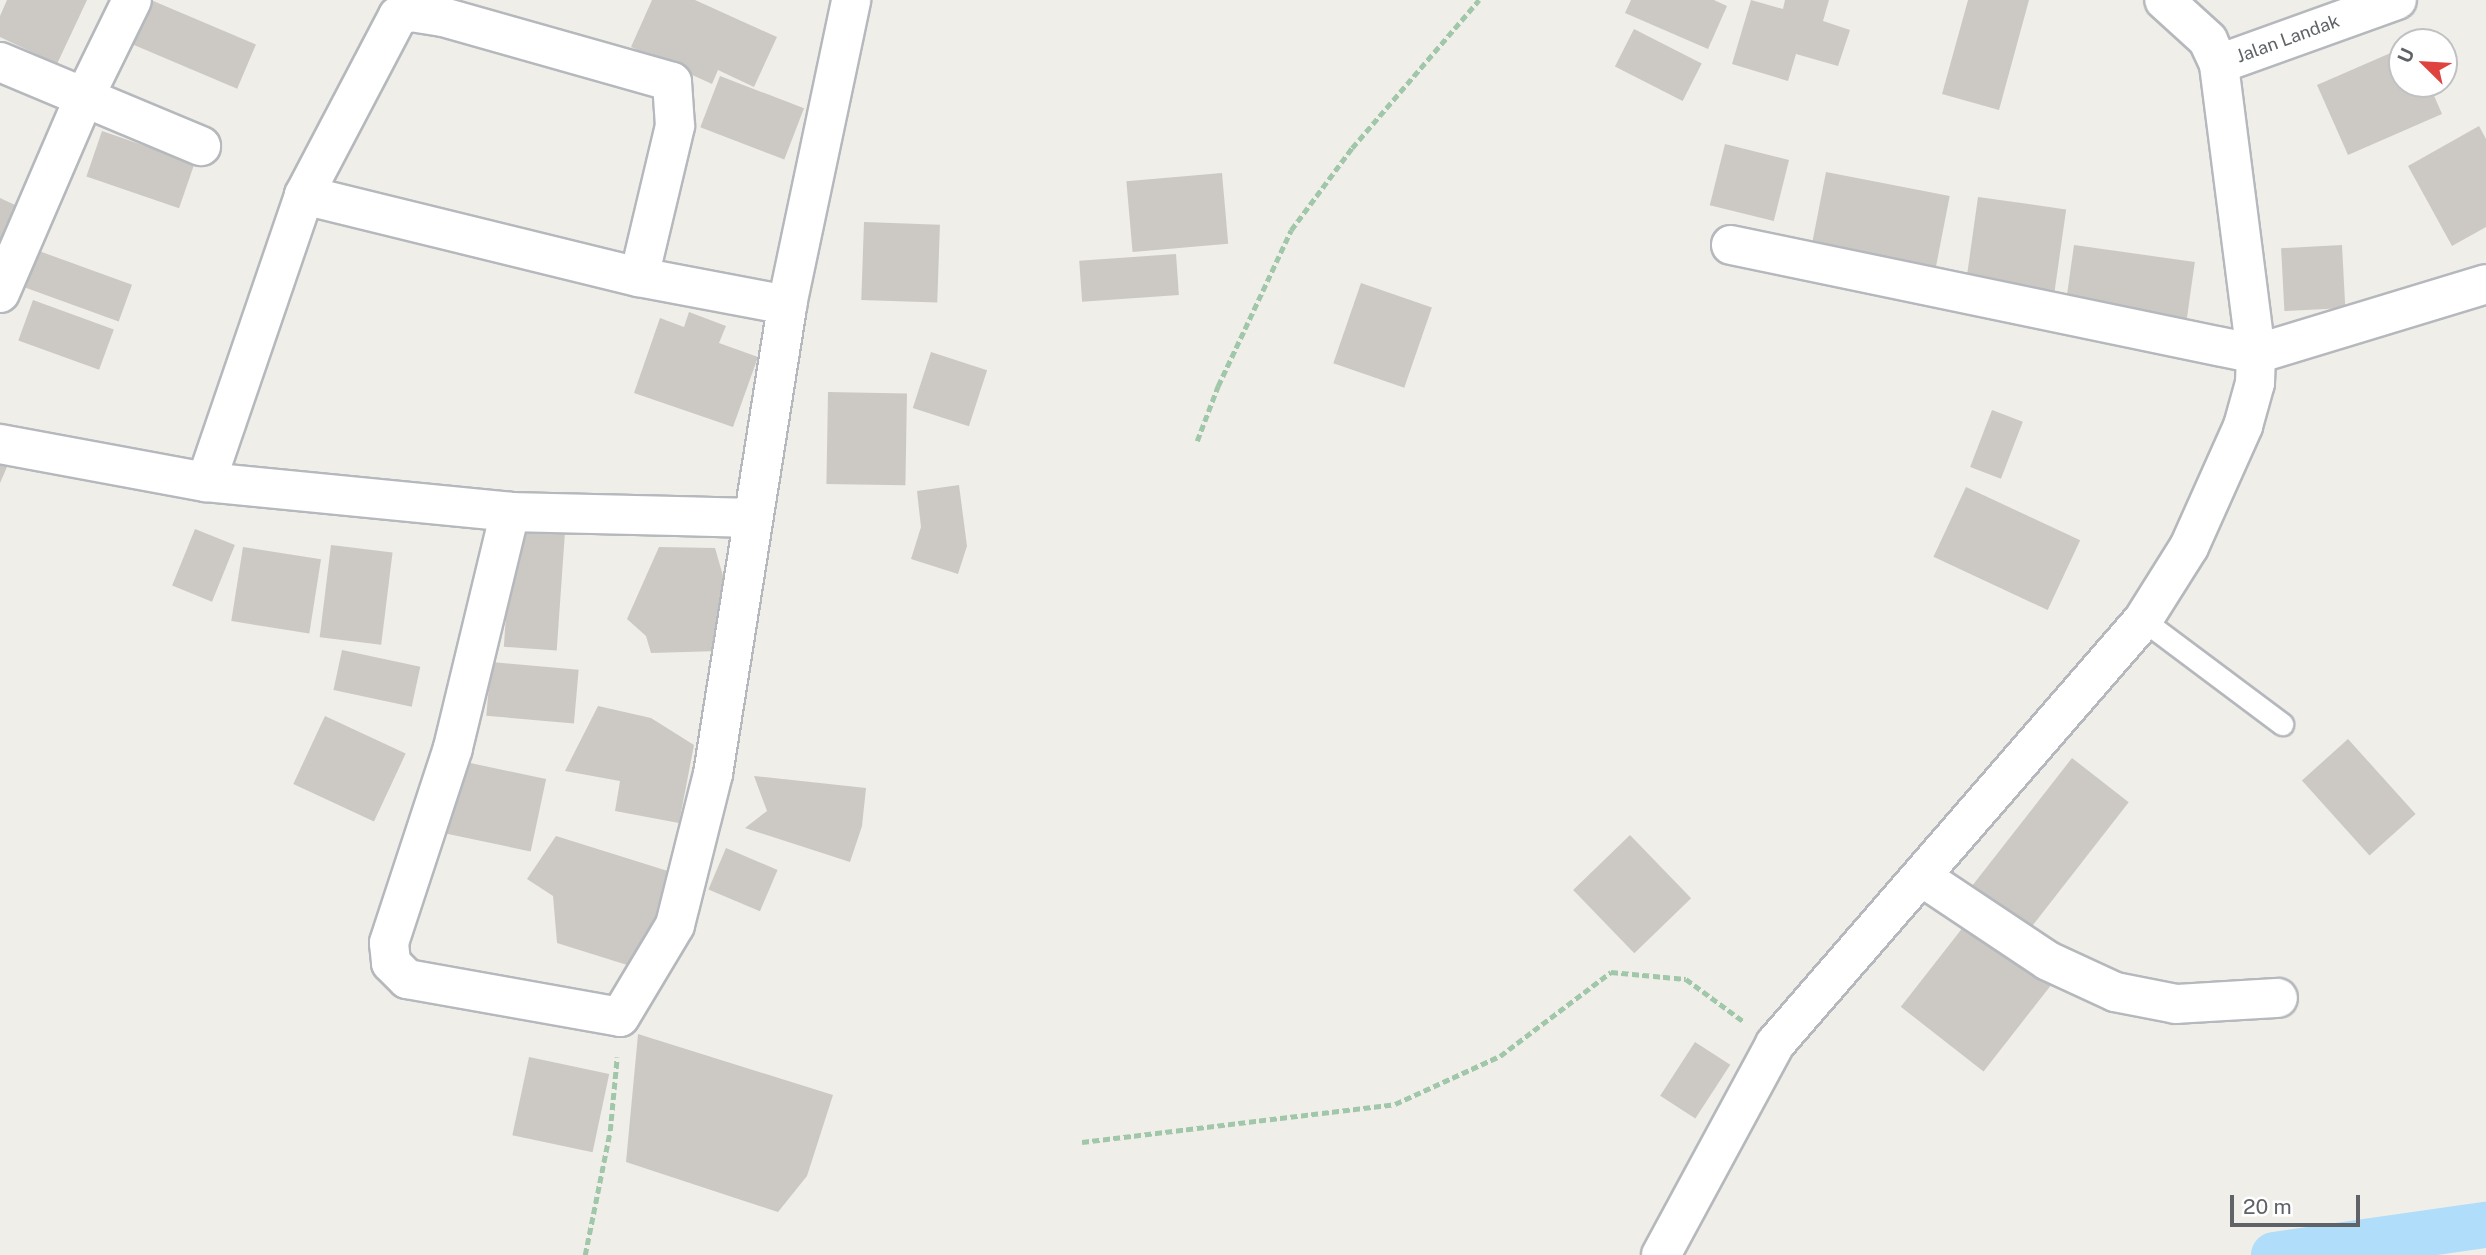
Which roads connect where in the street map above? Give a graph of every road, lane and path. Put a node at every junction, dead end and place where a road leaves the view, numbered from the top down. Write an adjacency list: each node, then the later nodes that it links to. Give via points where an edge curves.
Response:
1 (132, 0): 8 (street)
2 (851, 0): 15 (street)
3 (1479, 0): 17 (path, via 1352,148 1291,230)
4 (2164, 0): 7 (street, via 2208,40)
5 (2397, 0): 7 (street, Jalan Landak)
6 (0, 62): 8 (street)
7 (2219, 64): 16 (street)
8 (83, 100): 9 (street); 14 (street)
9 (201, 146)
10 (304, 195): 12 (street); 12 (street, via 398,16 411,12 443,17 672,82 675,125); 19 (street)
11 (1731, 245): 16 (street)
12 (639, 277): 15 (street)
13 (2486, 284): 16 (street)
14 (0, 293)
15 (786, 305): 21 (street)
16 (2256, 354): 22 (street, via 2255,383 2222,477 2189,547)
17 (1197, 441)
18 (0, 444): 19 (street)
19 (206, 482): 20 (street)
20 (510, 512): 21 (street); 26 (street, via 453,748 389,943 391,963 407,979)
21 (753, 517): 26 (street, via 713,774 687,886 675,925)
22 (2143, 620): 23 (lane); 24 (street)
23 (2282, 724)
24 (1922, 877): 25 (street, via 2048,961 2115,992 2176,1004); 27 (street)
25 (2278, 998)
26 (620, 1017): 29 (path, via 610,1131)
27 (1775, 1044): 28 (path, via 1686,979 1611,972 1500,1056 1395,1104); 30 (street)
28 (1082, 1142)
29 (585, 1255)
30 (1661, 1255)

